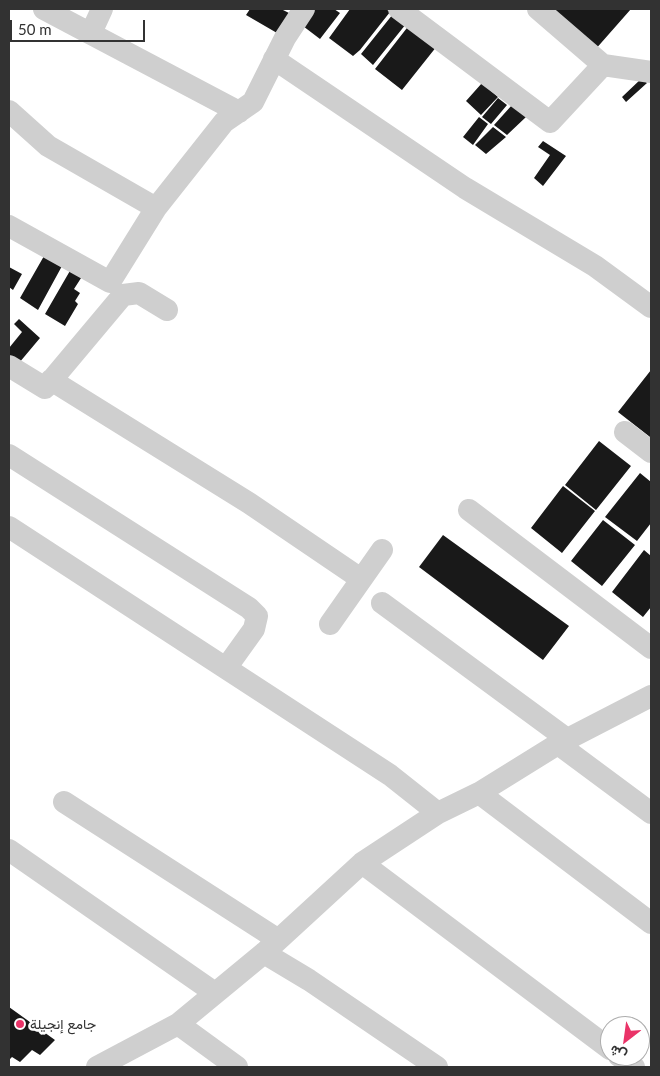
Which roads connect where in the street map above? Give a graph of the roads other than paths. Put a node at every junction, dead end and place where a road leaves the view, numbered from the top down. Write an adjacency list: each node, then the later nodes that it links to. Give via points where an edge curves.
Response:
1 (44, 9): 6 (street)
2 (102, 9): 6 (street)
3 (304, 9): 7 (street)
4 (398, 9): 8 (street, via 550,122)
5 (538, 9): 8 (street)
6 (91, 33): 11 (street)
7 (274, 59): 11 (street, via 252,102); 14 (street, via 465,188 595,266)
8 (603, 65): 9 (street)
9 (651, 72)
10 (9, 111): 12 (street, via 48,146)
11 (239, 112): 12 (street, via 224,122)
12 (156, 208): 13 (street, via 110,282)
13 (9, 226)
14 (651, 307)
15 (167, 310): 17 (street, via 139,293 123,296)
16 (9, 366): 17 (street)
17 (48, 384): 24 (street, via 249,503)
18 (625, 432): 19 (street)
19 (651, 452)
20 (9, 455): 28 (street, via 249,608 257,616 254,629)
21 (468, 510): 27 (street)
22 (9, 528): 28 (street)
23 (382, 550): 24 (street)
24 (361, 579): 26 (street)
25 (382, 602): 30 (street)
26 (330, 624)
27 (651, 648)
28 (226, 668): 33 (street, via 390,775)
29 (647, 704): 30 (street)
30 (562, 742): 31 (street); 34 (street)
31 (479, 793): 33 (street); 37 (street)
32 (64, 802): 38 (street)
33 (438, 813): 36 (street)
34 (651, 813)
35 (9, 850): 39 (street)
36 (362, 863): 38 (street); 41 (street)
37 (651, 923)
38 (270, 946): 39 (street); 44 (street, via 309,980)
39 (215, 993): 40 (street)
40 (178, 1024): 42 (street); 43 (street)
41 (600, 1042)
42 (97, 1067)
43 (237, 1067)
44 (437, 1067)

